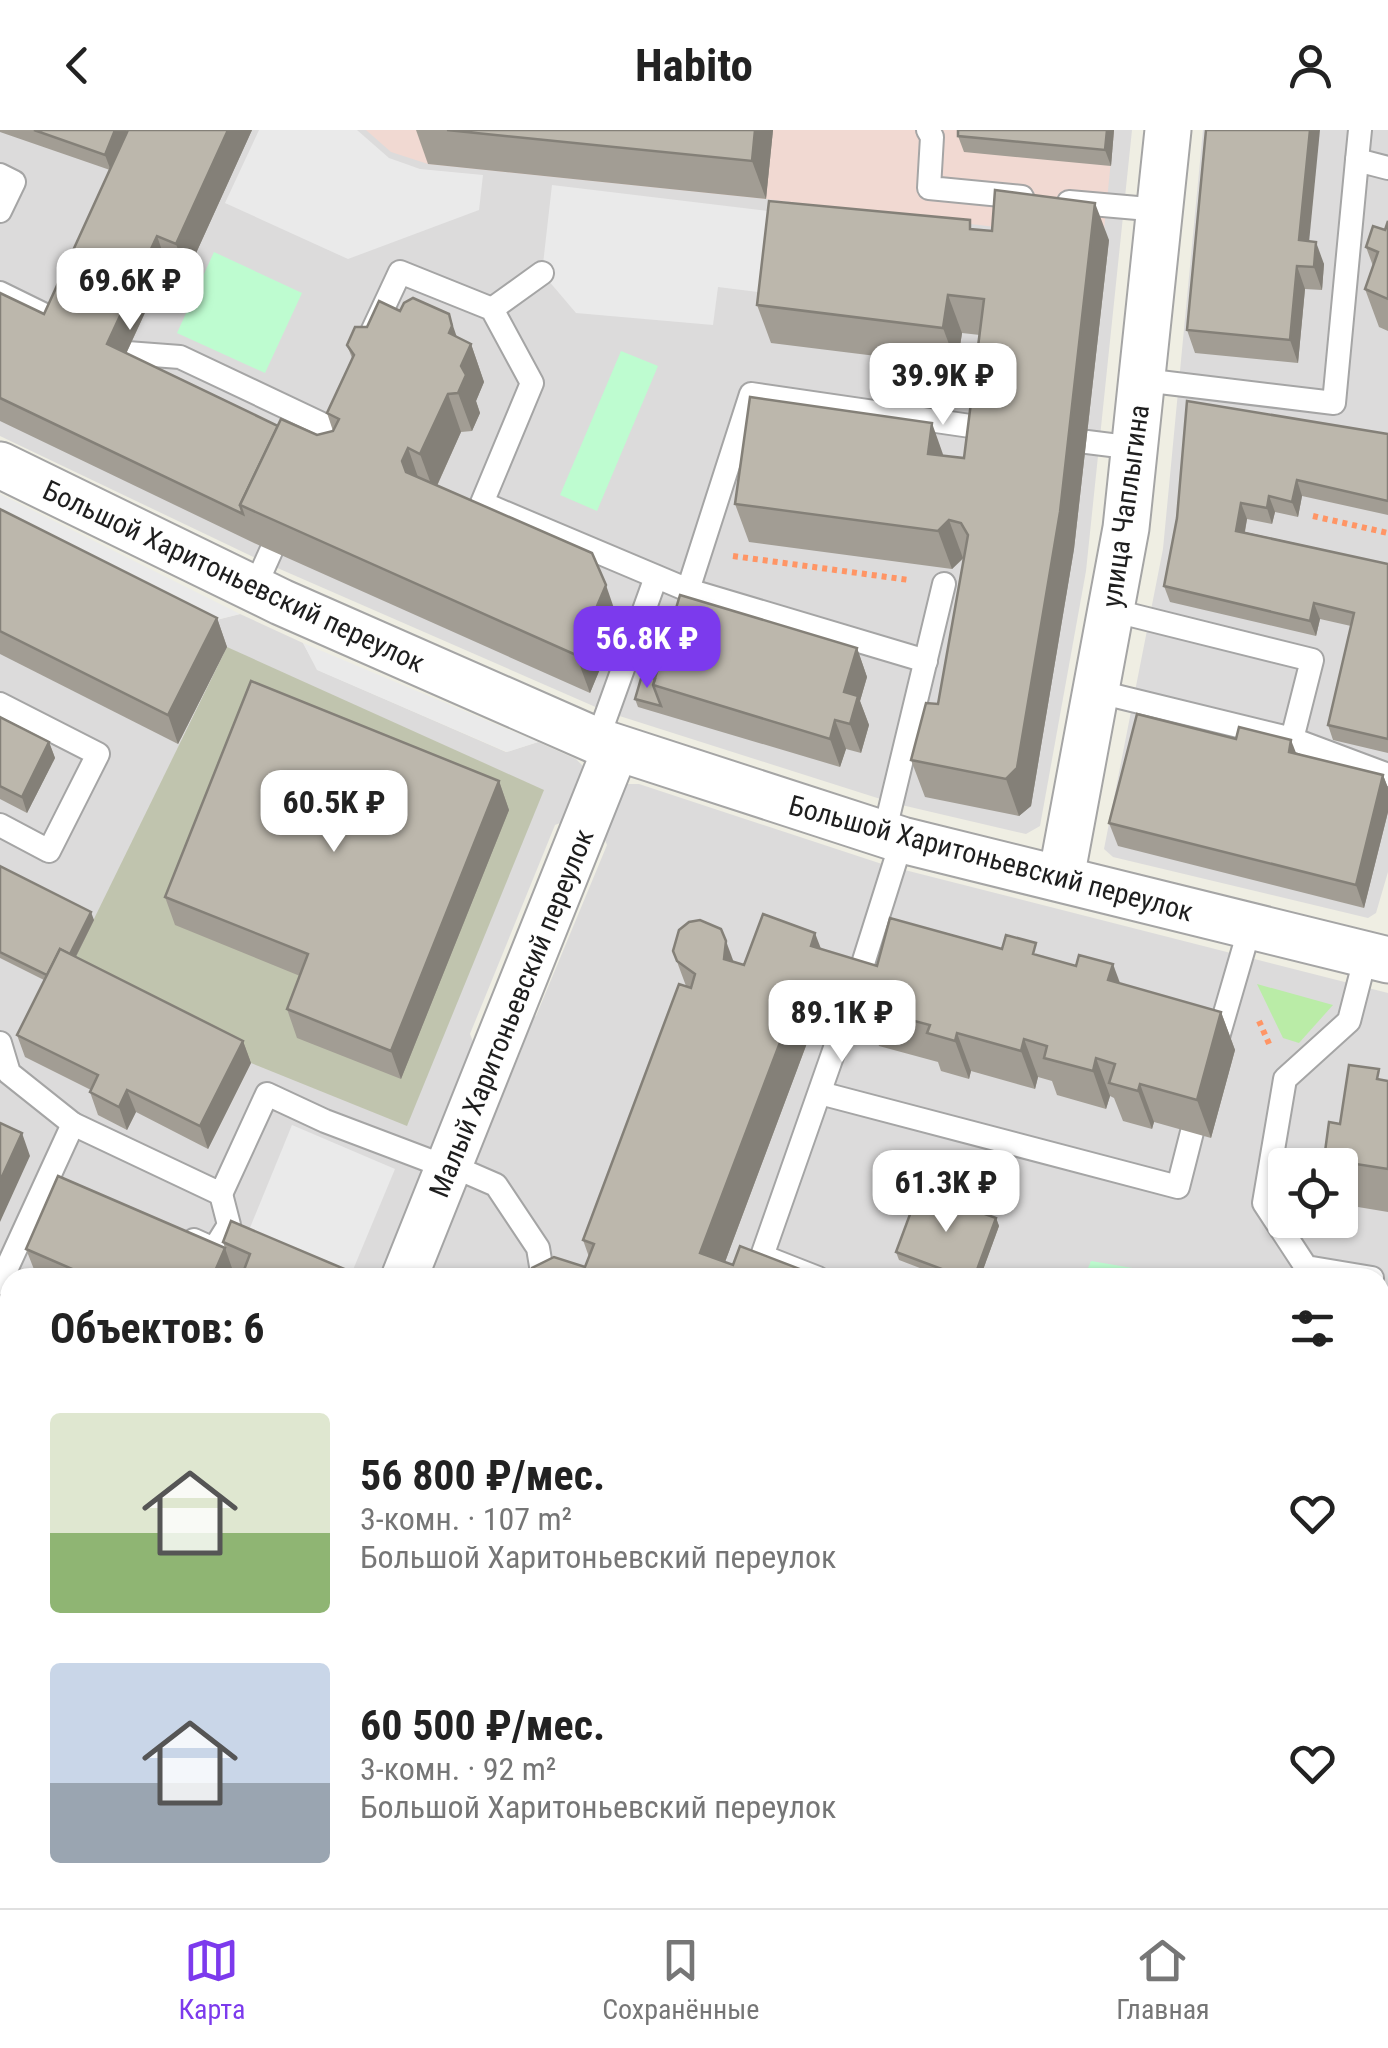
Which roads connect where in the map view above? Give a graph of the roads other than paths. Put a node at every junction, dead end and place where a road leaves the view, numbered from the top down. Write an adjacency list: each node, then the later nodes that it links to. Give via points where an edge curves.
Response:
1 (928, 130): 8 (lane, via 929,188)
2 (1168, 130): 8 (street, улица Чаплыгина)
3 (1360, 130): 4 (lane)
4 (1357, 160): 5 (lane); 15 (lane, via 1334,403)
5 (1388, 168)
6 (0, 175): 7 (lane, via 14,182)
7 (0, 210)
8 (1160, 210): 15 (street, улица Чаплыгина)
9 (542, 273): 11 (lane)
10 (0, 293): 12 (lane)
11 (492, 309): 14 (lane, via 400,272); 21 (lane, via 532,383 482,503)
12 (63, 323)
13 (127, 353): 19 (lane, via 180,357 332,419)
14 (360, 358)
15 (1143, 380): 18 (street, улица Чаплыгина)
16 (984, 428): 23 (lane, via 751,394)
17 (1086, 442): 18 (lane)
18 (1135, 448): 24 (street, улица Чаплыгина)
19 (317, 452)
20 (0, 465): 29 (street, Большой Харитоньевский переулок, via 262,570 527,713)
21 (656, 577): 23 (lane); 29 (lane)
22 (944, 584): 25 (lane)
23 (688, 590): 25 (lane)
24 (1111, 610): 26 (street, улица Чаплыгина); 28 (lane, via 1312,660)
25 (926, 661): 32 (lane)
26 (1095, 691): 28 (lane); 33 (street, улица Чаплыгина)
27 (0, 704): 31 (lane, via 98,754 49,851)
28 (1292, 739): 30 (lane)
29 (606, 745): 32 (street, Большой Харитоньевский переулок); 43 (street, Малый Харитоньевский переулок)
30 (1388, 776)
31 (0, 826)
32 (893, 837): 33 (street, Большой Харитоньевский переулок); 36 (lane)
33 (1061, 878): 34 (street, Большой Харитоньевский переулок)
34 (1250, 926): 35 (street, Большой Харитоньевский переулок); 39 (lane)
35 (1381, 953): 50 (lane, via 1349,1022 1285,1079 1264,1203)
36 (854, 993)
37 (842, 1028): 40 (lane)
38 (0, 1042): 41 (lane, via 10,1073)
39 (1216, 1044)
40 (820, 1093): 42 (lane, via 1178,1187); 49 (lane, via 762,1256)
41 (73, 1124): 44 (lane); 46 (lane, via 58,1179)
42 (1192, 1132)
43 (449, 1167): 44 (lane, via 267,1094); 47 (street, Малый Харитоньевский переулок); 48 (lane, via 496,1185 538,1248)
44 (221, 1194): 45 (lane, via 228,1225 214,1249)
45 (165, 1227)
46 (10, 1268)
47 (408, 1268)
48 (541, 1268)
49 (793, 1268)
50 (1312, 1268)

